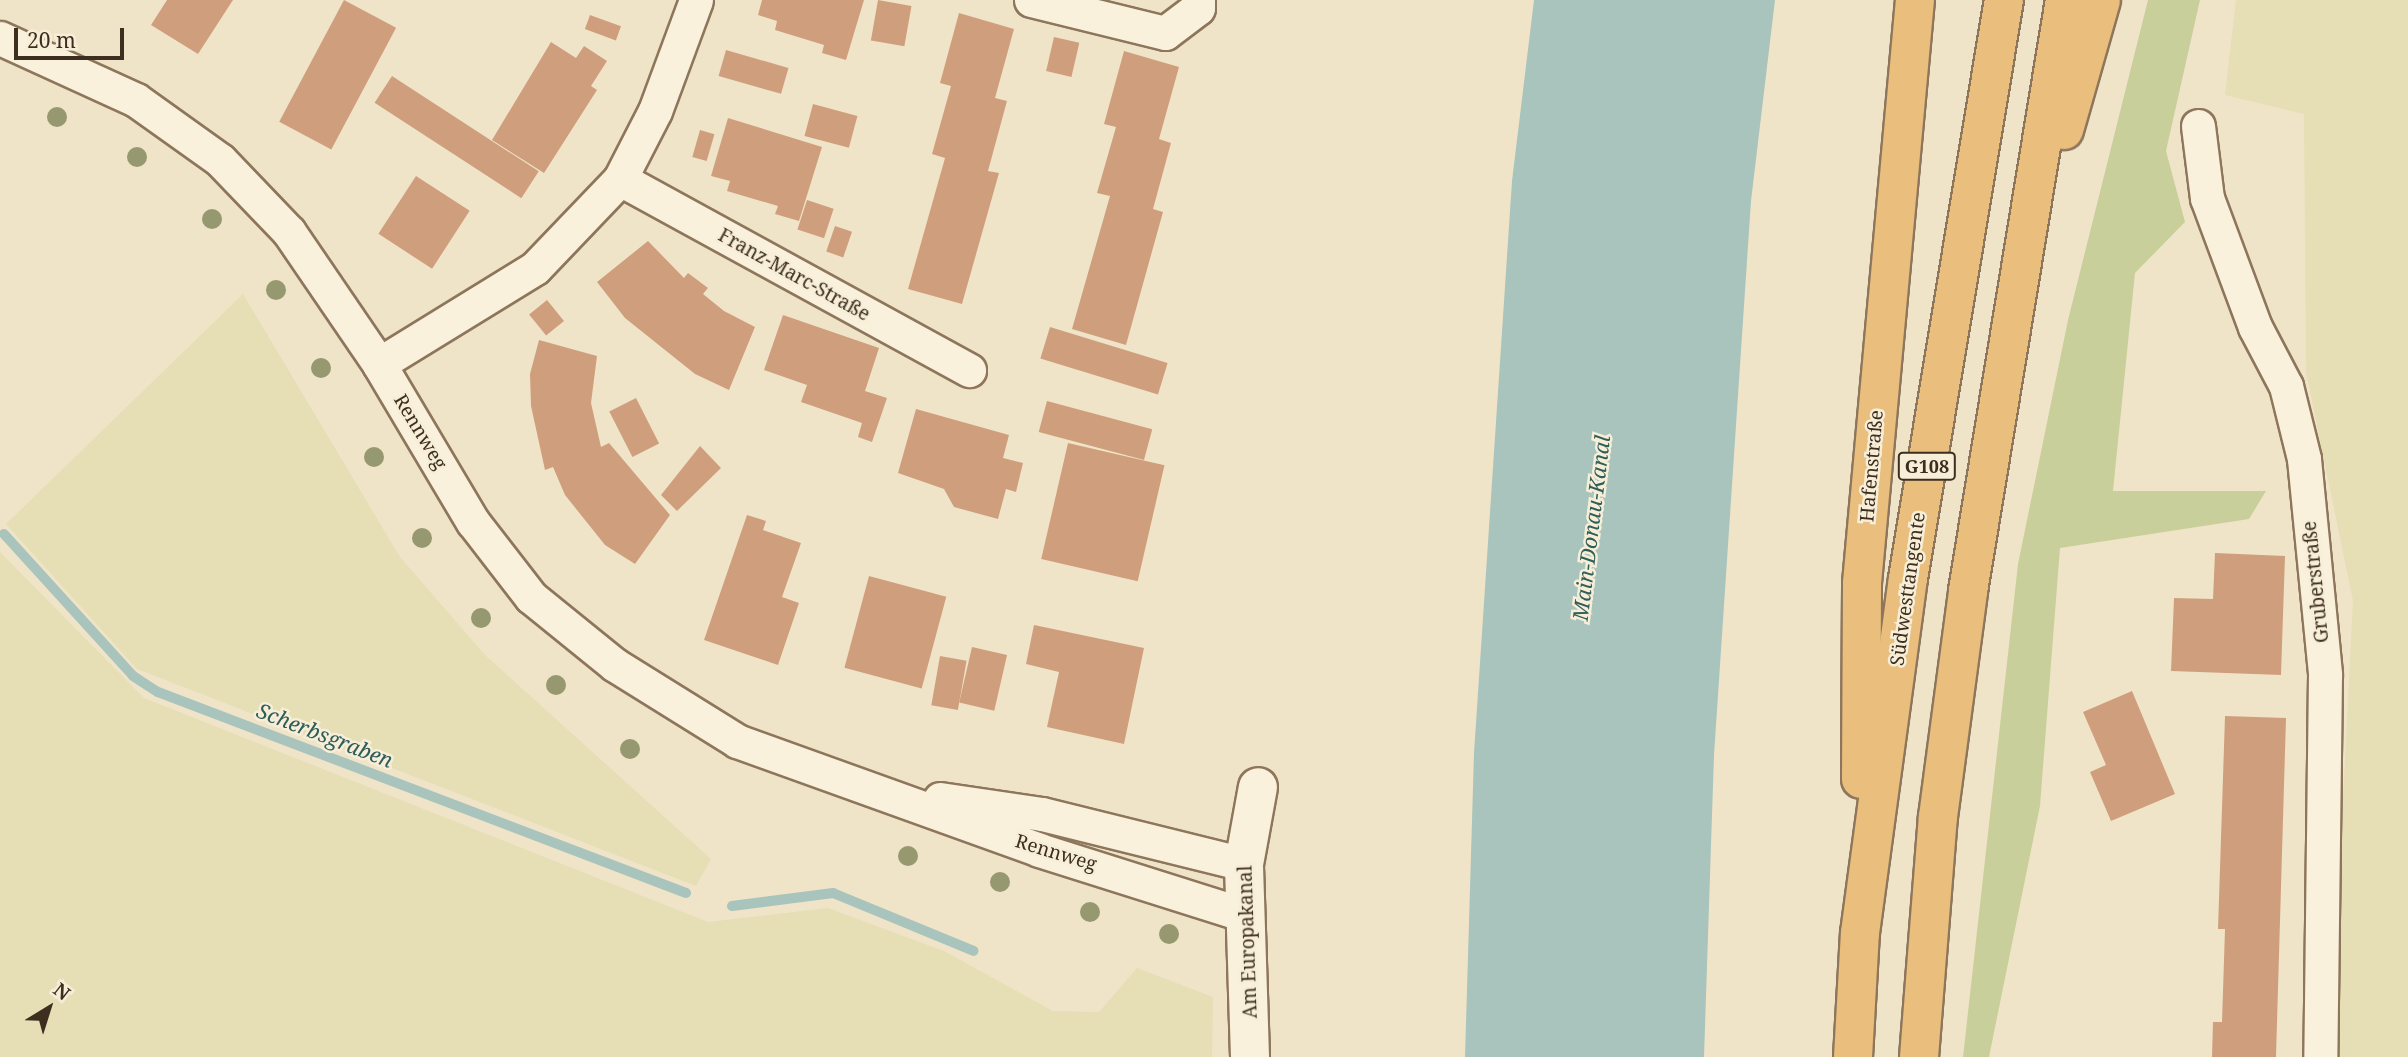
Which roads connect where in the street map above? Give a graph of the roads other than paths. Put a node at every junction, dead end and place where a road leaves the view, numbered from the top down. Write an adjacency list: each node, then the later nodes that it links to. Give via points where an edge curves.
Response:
1 (696, 0): 10 (street, via 655,111)
2 (1031, 0): 3 (street, via 1165,33 1198,8)
3 (1198, 0)
4 (1915, 0): 18 (highway, Hafenstraße, via 1862,583)
5 (2004, 0): 18 (highway, Südwesttangente / G108, via 1908,579)
6 (2065, 0): 11 (highway, G108)
7 (2101, 0): 11 (highway)
8 (0, 38): 12 (street, Rennweg, via 136,100 220,160 289,232)
9 (2198, 126): 22 (street, Gruberstraße, via 2207,198 2255,327 2286,386 2304,460 2325,675)
10 (620, 178): 12 (street, via 535,268); 13 (street, Franz-Marc-Straße)
11 (2005, 338): 21 (highway, G108, via 1938,817)
12 (379, 364): 15 (street, Rennweg, via 473,523 531,597 615,664 737,741)
13 (969, 370)
14 (1258, 786): 16 (street, Am Europakanal)
15 (869, 788): 16 (street, Rennweg, via 1042,814); 17 (street, Rennweg)
16 (1244, 864): 17 (street, Am Europakanal)
17 (1245, 915): 19 (street, Am Europakanal)
18 (1860, 933): 20 (highway, Südwesttangente / G108)
19 (1250, 1057)
20 (1853, 1057)
21 (1919, 1057)
22 (2320, 1057)

